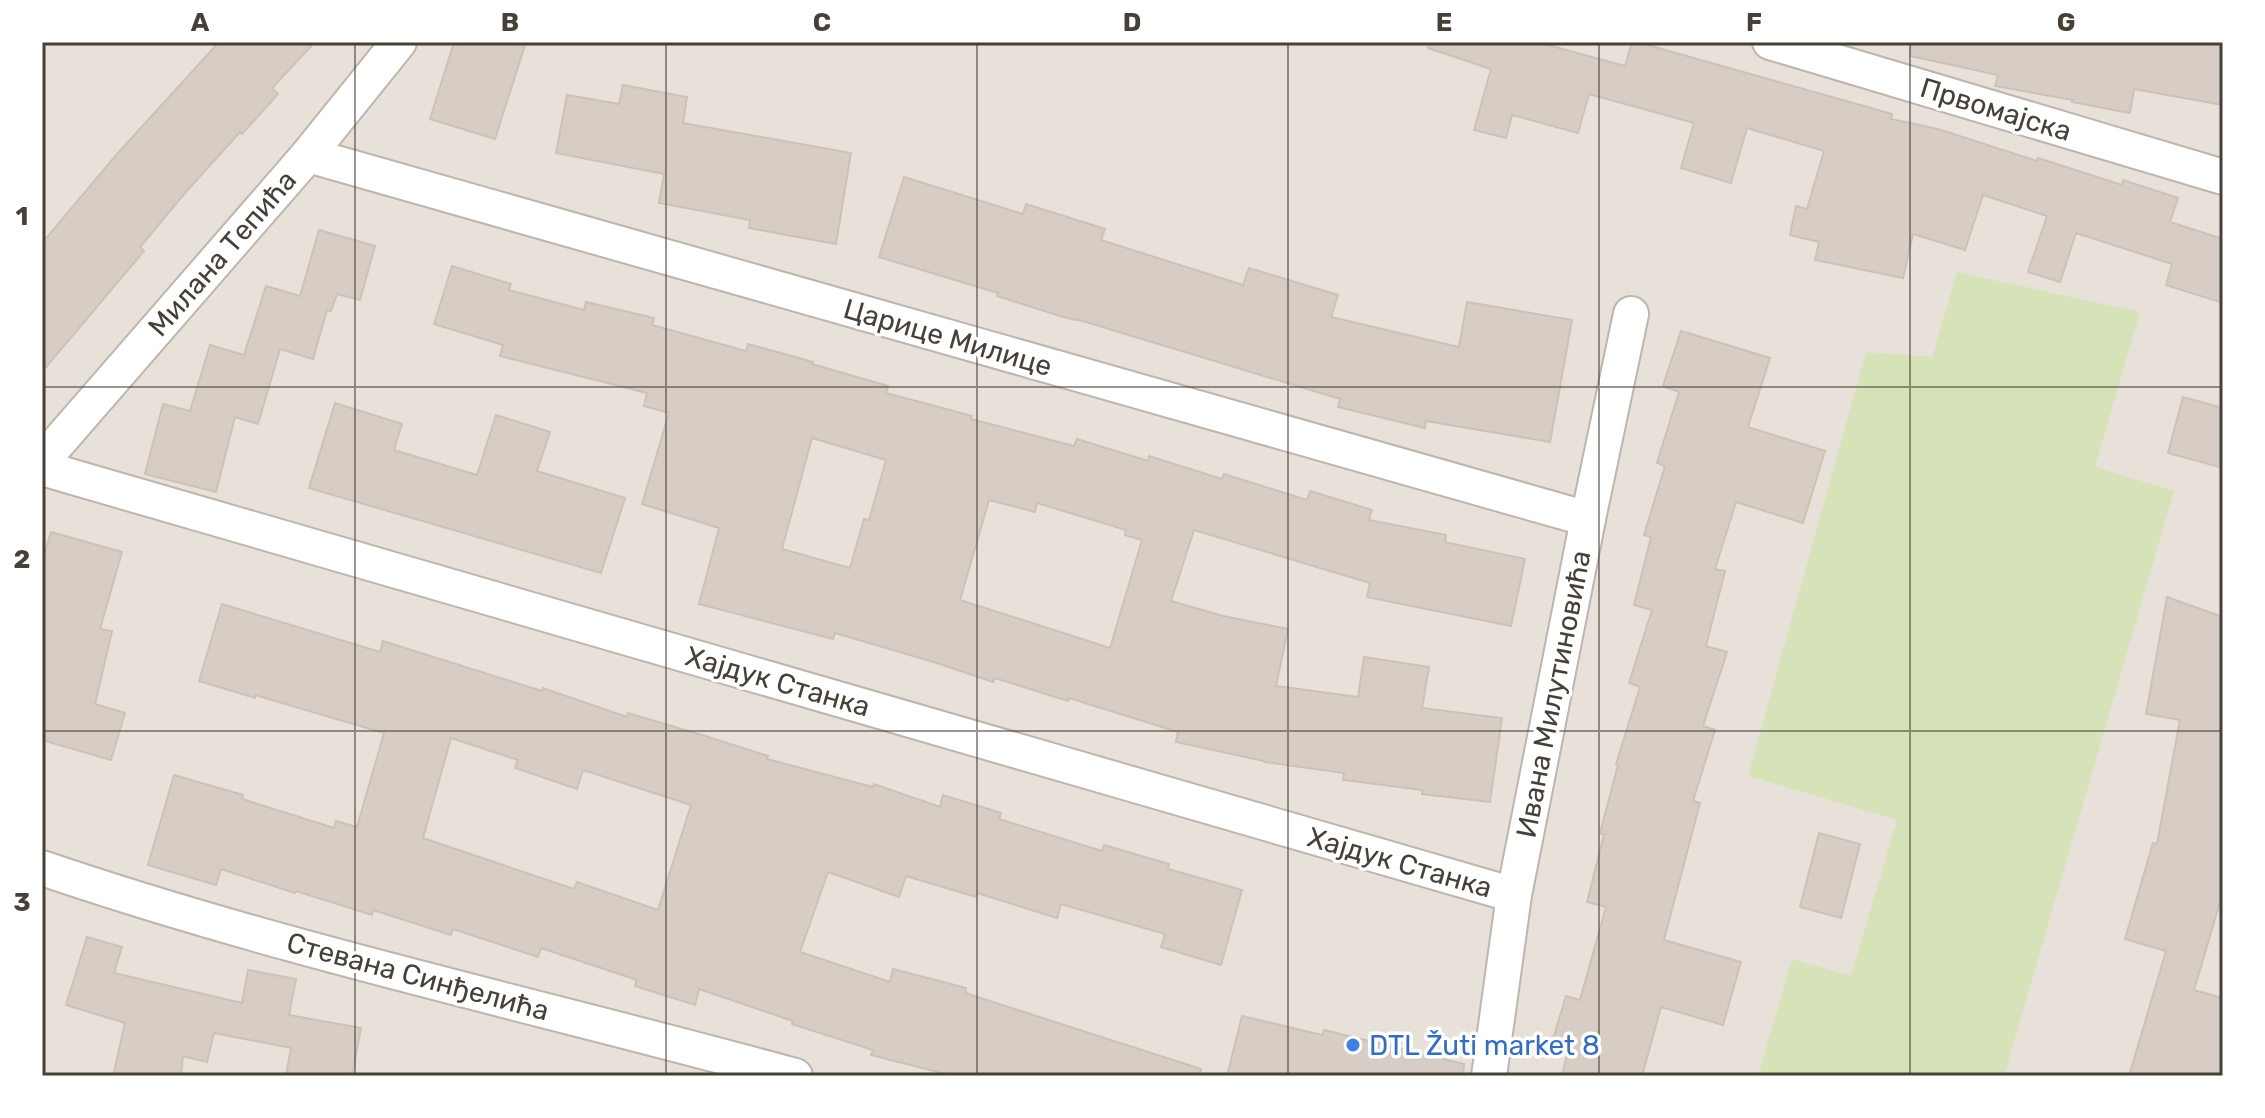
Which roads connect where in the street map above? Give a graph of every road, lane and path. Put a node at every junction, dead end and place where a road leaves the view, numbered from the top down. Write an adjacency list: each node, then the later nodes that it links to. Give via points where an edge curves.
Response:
1 (399, 42): 3 (street, Милана Тепића)
2 (1770, 42): 4 (street, Првомајска)
3 (308, 155): 6 (street, Милана Тепића); 8 (street, Царице Милице)
4 (2223, 177)
5 (1631, 314): 8 (street, Ивана Милутиновића)
6 (42, 461)
7 (42, 468): 10 (street, Хајдук Станка)
8 (1588, 519): 10 (street, Ивана Милутиновића)
9 (42, 868): 11 (street, Стевана Синђелића, via 293,945)
10 (1514, 895): 12 (street, Ивана Милутиновића)
11 (795, 1076)
12 (1489, 1076)

